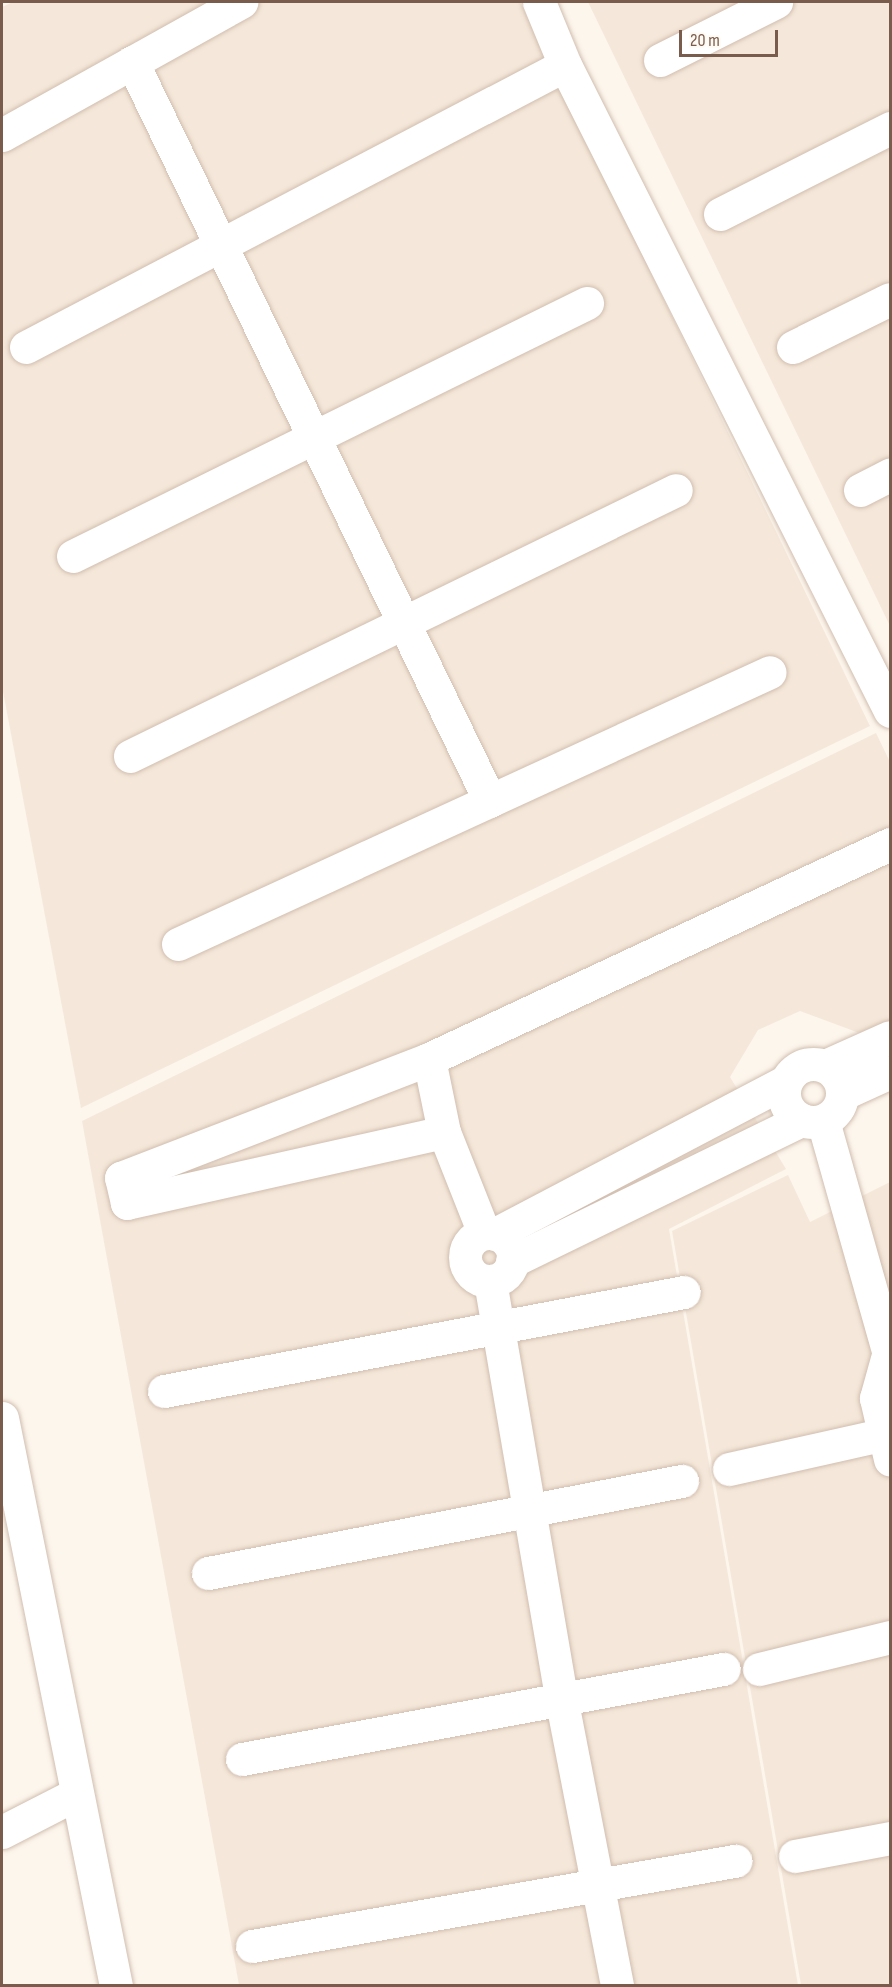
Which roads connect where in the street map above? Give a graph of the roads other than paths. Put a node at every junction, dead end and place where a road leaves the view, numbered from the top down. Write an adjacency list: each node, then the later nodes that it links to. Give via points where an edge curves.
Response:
1 (241, 2): 5 (street)
2 (539, 2): 6 (street)
3 (776, 2): 4 (street)
4 (660, 60)
5 (132, 62): 8 (street); 10 (street)
6 (565, 65): 10 (street); 22 (street)
7 (891, 128): 9 (street)
8 (2, 135)
9 (720, 214)
10 (221, 246): 13 (street); 15 (street)
11 (891, 299): 14 (street)
12 (587, 303): 15 (street)
13 (26, 346)
14 (793, 347)
15 (312, 435): 19 (street); 20 (street)
16 (891, 475): 18 (street)
17 (676, 490): 20 (street)
18 (860, 490)
19 (73, 556)
20 (404, 624): 23 (street); 24 (street)
21 (770, 672): 24 (street)
22 (891, 711)
23 (130, 756)
24 (490, 801): 26 (street)
25 (891, 844): 28 (street)
26 (178, 944)
27 (891, 1037): 29 (street)
28 (429, 1059): 34 (street); 34 (street, via 121,1178 127,1203)
29 (825, 1066): 31 (street, via 802,1065); 32 (street, via 840,1082)
30 (891, 1072): 32 (street)
31 (786, 1081): 33 (street, via 785,1104); 35 (street)
32 (842, 1094): 33 (street, via 833,1114)
33 (812, 1120): 36 (street); 39 (street)
34 (444, 1132): 35 (street)
35 (489, 1233): 36 (street, via 508,1243); 36 (street, via 470,1241 466,1264 475,1276)
36 (501, 1271): 38 (street)
37 (684, 1292): 38 (street)
38 (499, 1325): 40 (street); 45 (street)
39 (889, 1356): 42 (street, via 876,1398)
40 (164, 1390)
41 (2, 1418): 52 (street)
42 (888, 1446): 43 (street)
43 (729, 1468)
44 (682, 1481): 45 (street)
45 (527, 1510): 46 (street); 50 (street)
46 (208, 1573)
47 (891, 1637): 49 (street)
48 (724, 1669): 50 (street)
49 (759, 1669)
50 (561, 1697): 51 (street); 57 (street)
51 (242, 1759)
52 (76, 1794): 53 (street); 59 (street)
53 (2, 1832)
54 (891, 1838): 55 (street)
55 (795, 1856)
56 (736, 1861): 57 (street)
57 (598, 1886): 58 (street); 60 (street)
58 (252, 1946)
59 (116, 1986)
60 (617, 1986)

